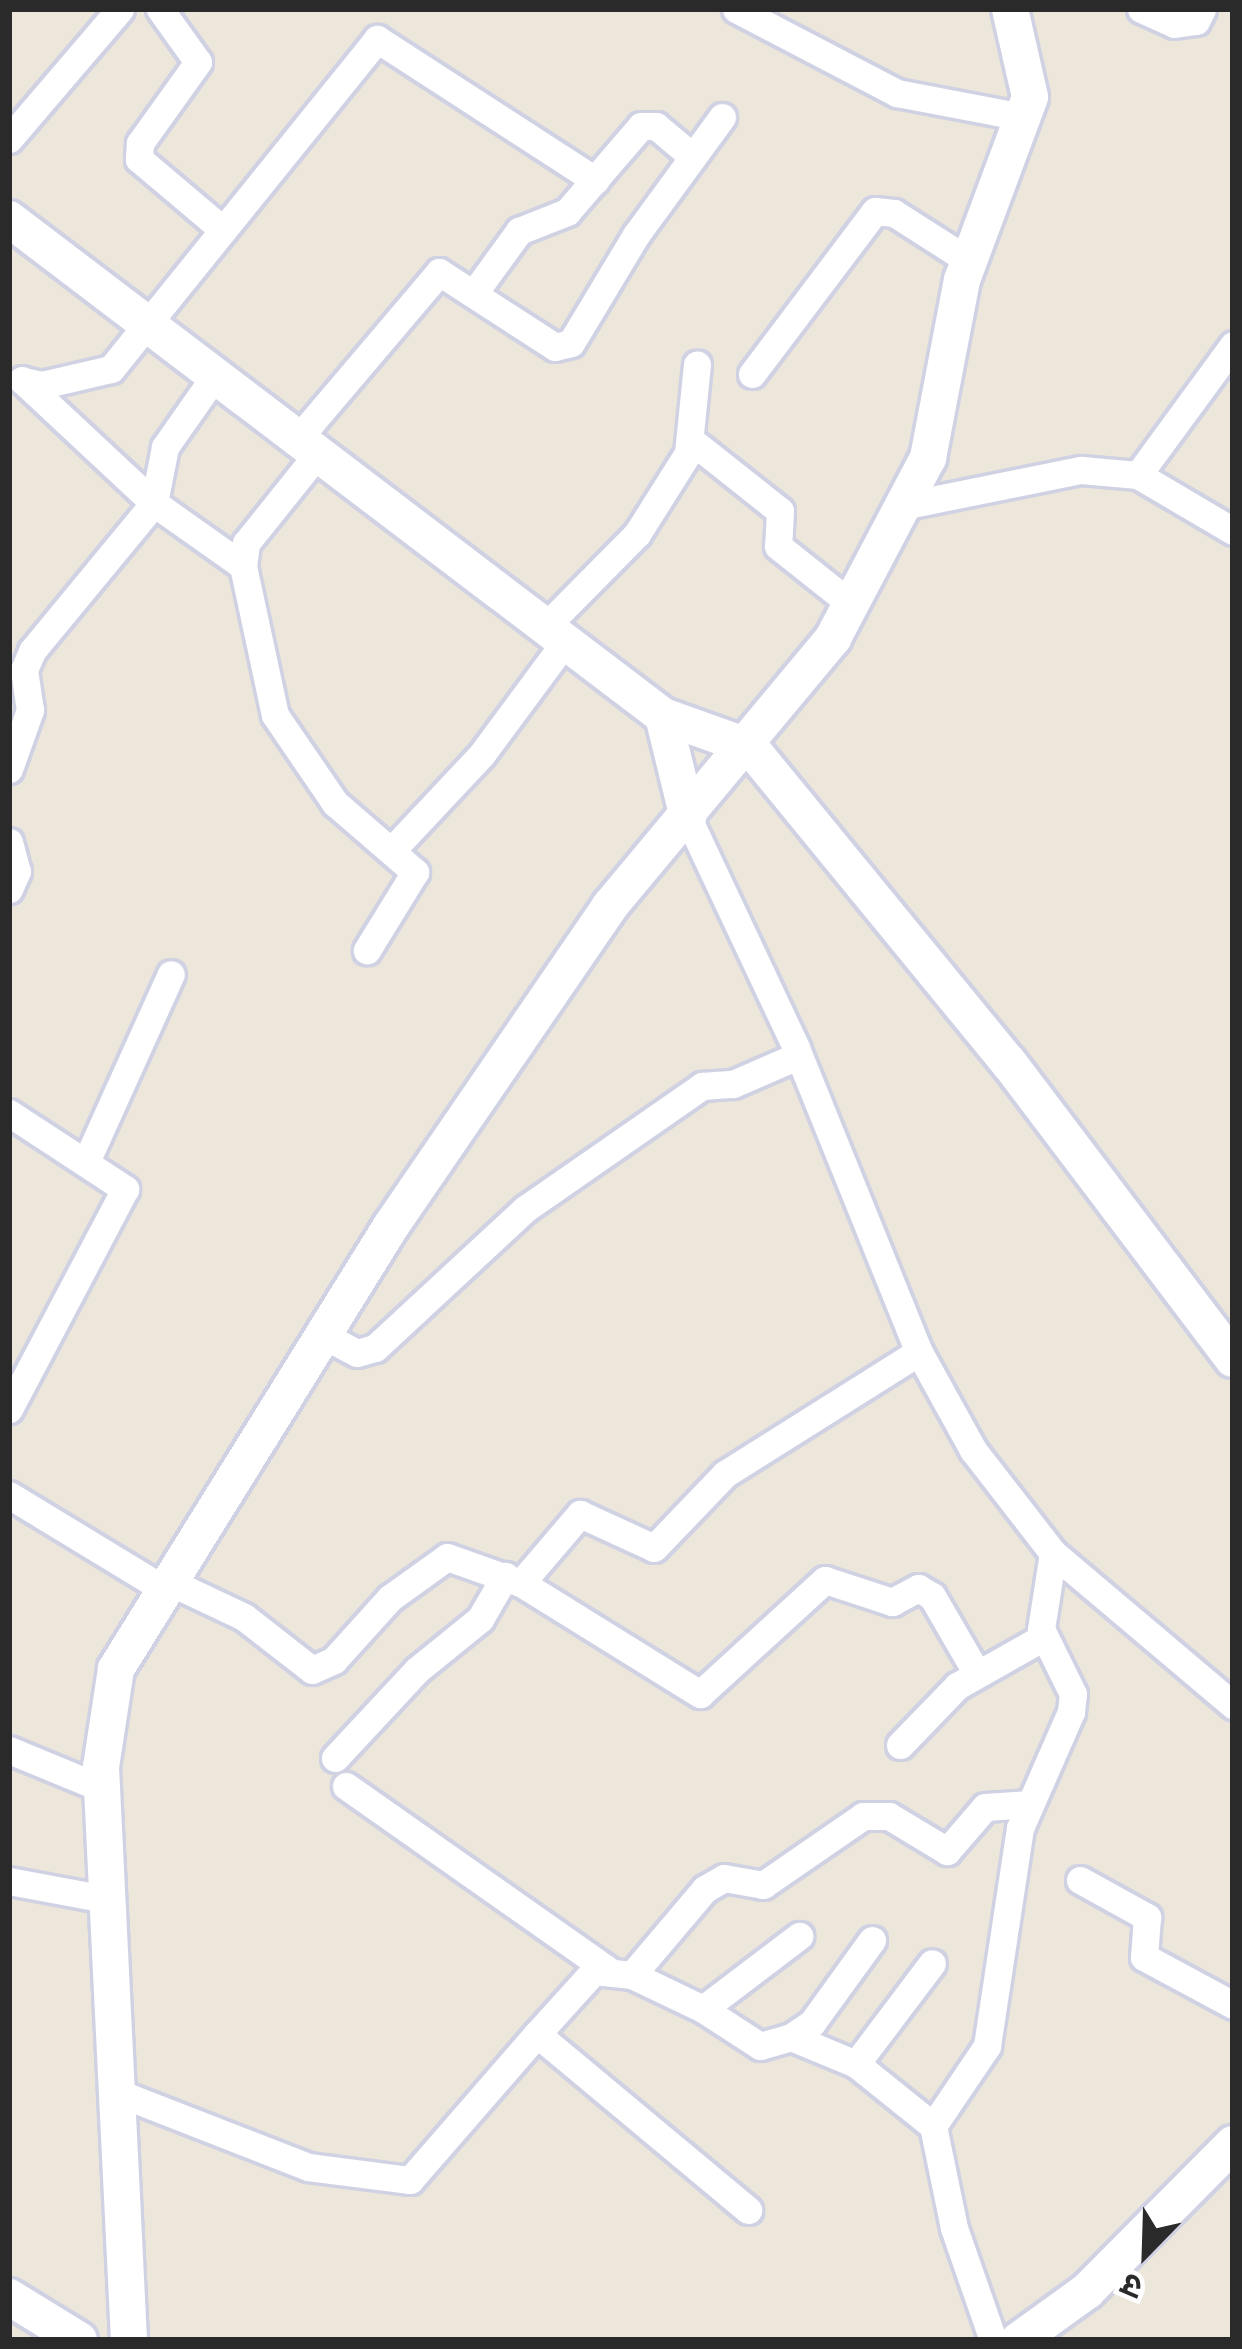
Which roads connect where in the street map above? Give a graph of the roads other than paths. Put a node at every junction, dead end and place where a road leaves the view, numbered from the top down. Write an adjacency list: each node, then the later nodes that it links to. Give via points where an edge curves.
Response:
1 (120, 9): 9 (street)
2 (160, 9): 13 (street, via 198,62 140,143 139,159)
3 (736, 9): 8 (street, via 897,93)
4 (1010, 9): 8 (street, via 1030,98)
5 (1141, 9): 6 (street, via 1174,24 1196,21)
6 (1202, 9)
7 (722, 117): 10 (street)
8 (1023, 117): 14 (street)
9 (9, 140)
10 (693, 157): 11 (street, via 649,123); 15 (street, via 565,347)
11 (595, 180): 13 (street, via 377,39); 15 (street, via 566,212 526,225)
12 (9, 219): 16 (street)
13 (223, 230): 16 (street)
14 (969, 261): 19 (street, via 895,213 874,211); 26 (street, via 928,458)
15 (474, 293): 23 (street, via 432,275)
16 (147, 328): 20 (street, via 111,369 42,385); 21 (street)
17 (1233, 345): 24 (street)
18 (697, 364): 22 (street)
19 (752, 374)
20 (16, 376): 25 (street)
21 (212, 380): 23 (street); 25 (street, via 165,447)
22 (693, 442): 29 (street, via 780,511 778,545); 30 (street, via 637,534)
23 (305, 450): 28 (street, via 246,543); 30 (street)
24 (1138, 475): 26 (street, via 1081,470); 27 (street)
25 (154, 502): 28 (street); 31 (street)
26 (902, 506): 29 (street)
27 (1233, 531)
28 (243, 566): 37 (street, via 275,716 335,803)
29 (851, 604): 33 (street)
30 (554, 635): 32 (street); 37 (street, via 482,754)
31 (17, 663): 34 (street, via 30,710)
32 (663, 716): 33 (street); 35 (street)
33 (750, 747): 35 (street); 46 (street, via 1009,1063)
34 (9, 769)
35 (688, 818): 41 (street); 44 (street, via 610,906)
36 (9, 842): 38 (street, via 17,871)
37 (392, 850): 39 (street, via 416,880)
38 (9, 889)
39 (367, 950)
40 (171, 974): 43 (street)
41 (795, 1057): 44 (street, via 733,1084 702,1086 525,1209 375,1348 357,1353); 45 (street)
42 (9, 1113): 43 (street)
43 (86, 1162): 47 (street, via 121,1181 123,1200)
44 (323, 1335): 52 (street)
45 (919, 1352): 50 (street, via 985,1467); 51 (street, via 724,1474 654,1547 580,1514)
46 (1233, 1358)
47 (17, 1373): 48 (street)
48 (9, 1409)
49 (9, 1495): 52 (street)
50 (1053, 1552): 53 (street); 55 (street)
51 (513, 1580): 52 (street, via 447,1557 390,1598 334,1660 312,1670 244,1617); 54 (street, via 692,1693 708,1692 825,1580 892,1602 926,1589); 58 (street)
52 (167, 1586): 60 (street, via 116,1669)
53 (1042, 1638): 54 (street); 61 (street, via 1073,1700)
54 (976, 1672): 56 (street)
55 (1233, 1706)
56 (900, 1745)
57 (9, 1750): 60 (street)
58 (335, 1758)
59 (346, 1786): 68 (street)
60 (101, 1788): 64 (street)
61 (1030, 1804): 68 (street, via 993,1802 947,1851 889,1816 863,1816 763,1885 724,1878 705,1888); 75 (street, via 1016,1844 987,2046)
62 (1080, 1880): 69 (street, via 1147,1917 1144,1958)
63 (9, 1881): 64 (street)
64 (105, 1899): 74 (street)
65 (799, 1936): 70 (street)
66 (872, 1940): 72 (street, via 812,2023)
67 (932, 1963): 73 (street)
68 (619, 1972): 70 (street); 71 (street, via 578,1982)
69 (1233, 2005)
70 (703, 2009): 72 (street, via 760,2046)
71 (537, 2034): 74 (street, via 410,2180 308,2167); 77 (street)
72 (791, 2037): 73 (street)
73 (856, 2064): 75 (street)
74 (116, 2092): 80 (street)
75 (933, 2126): 81 (street, via 954,2228)
76 (1233, 2144): 82 (street, via 1087,2291)
77 (748, 2210)
78 (9, 2297): 79 (street)
79 (79, 2340)
80 (129, 2340)
81 (992, 2340)
82 (1019, 2340)

